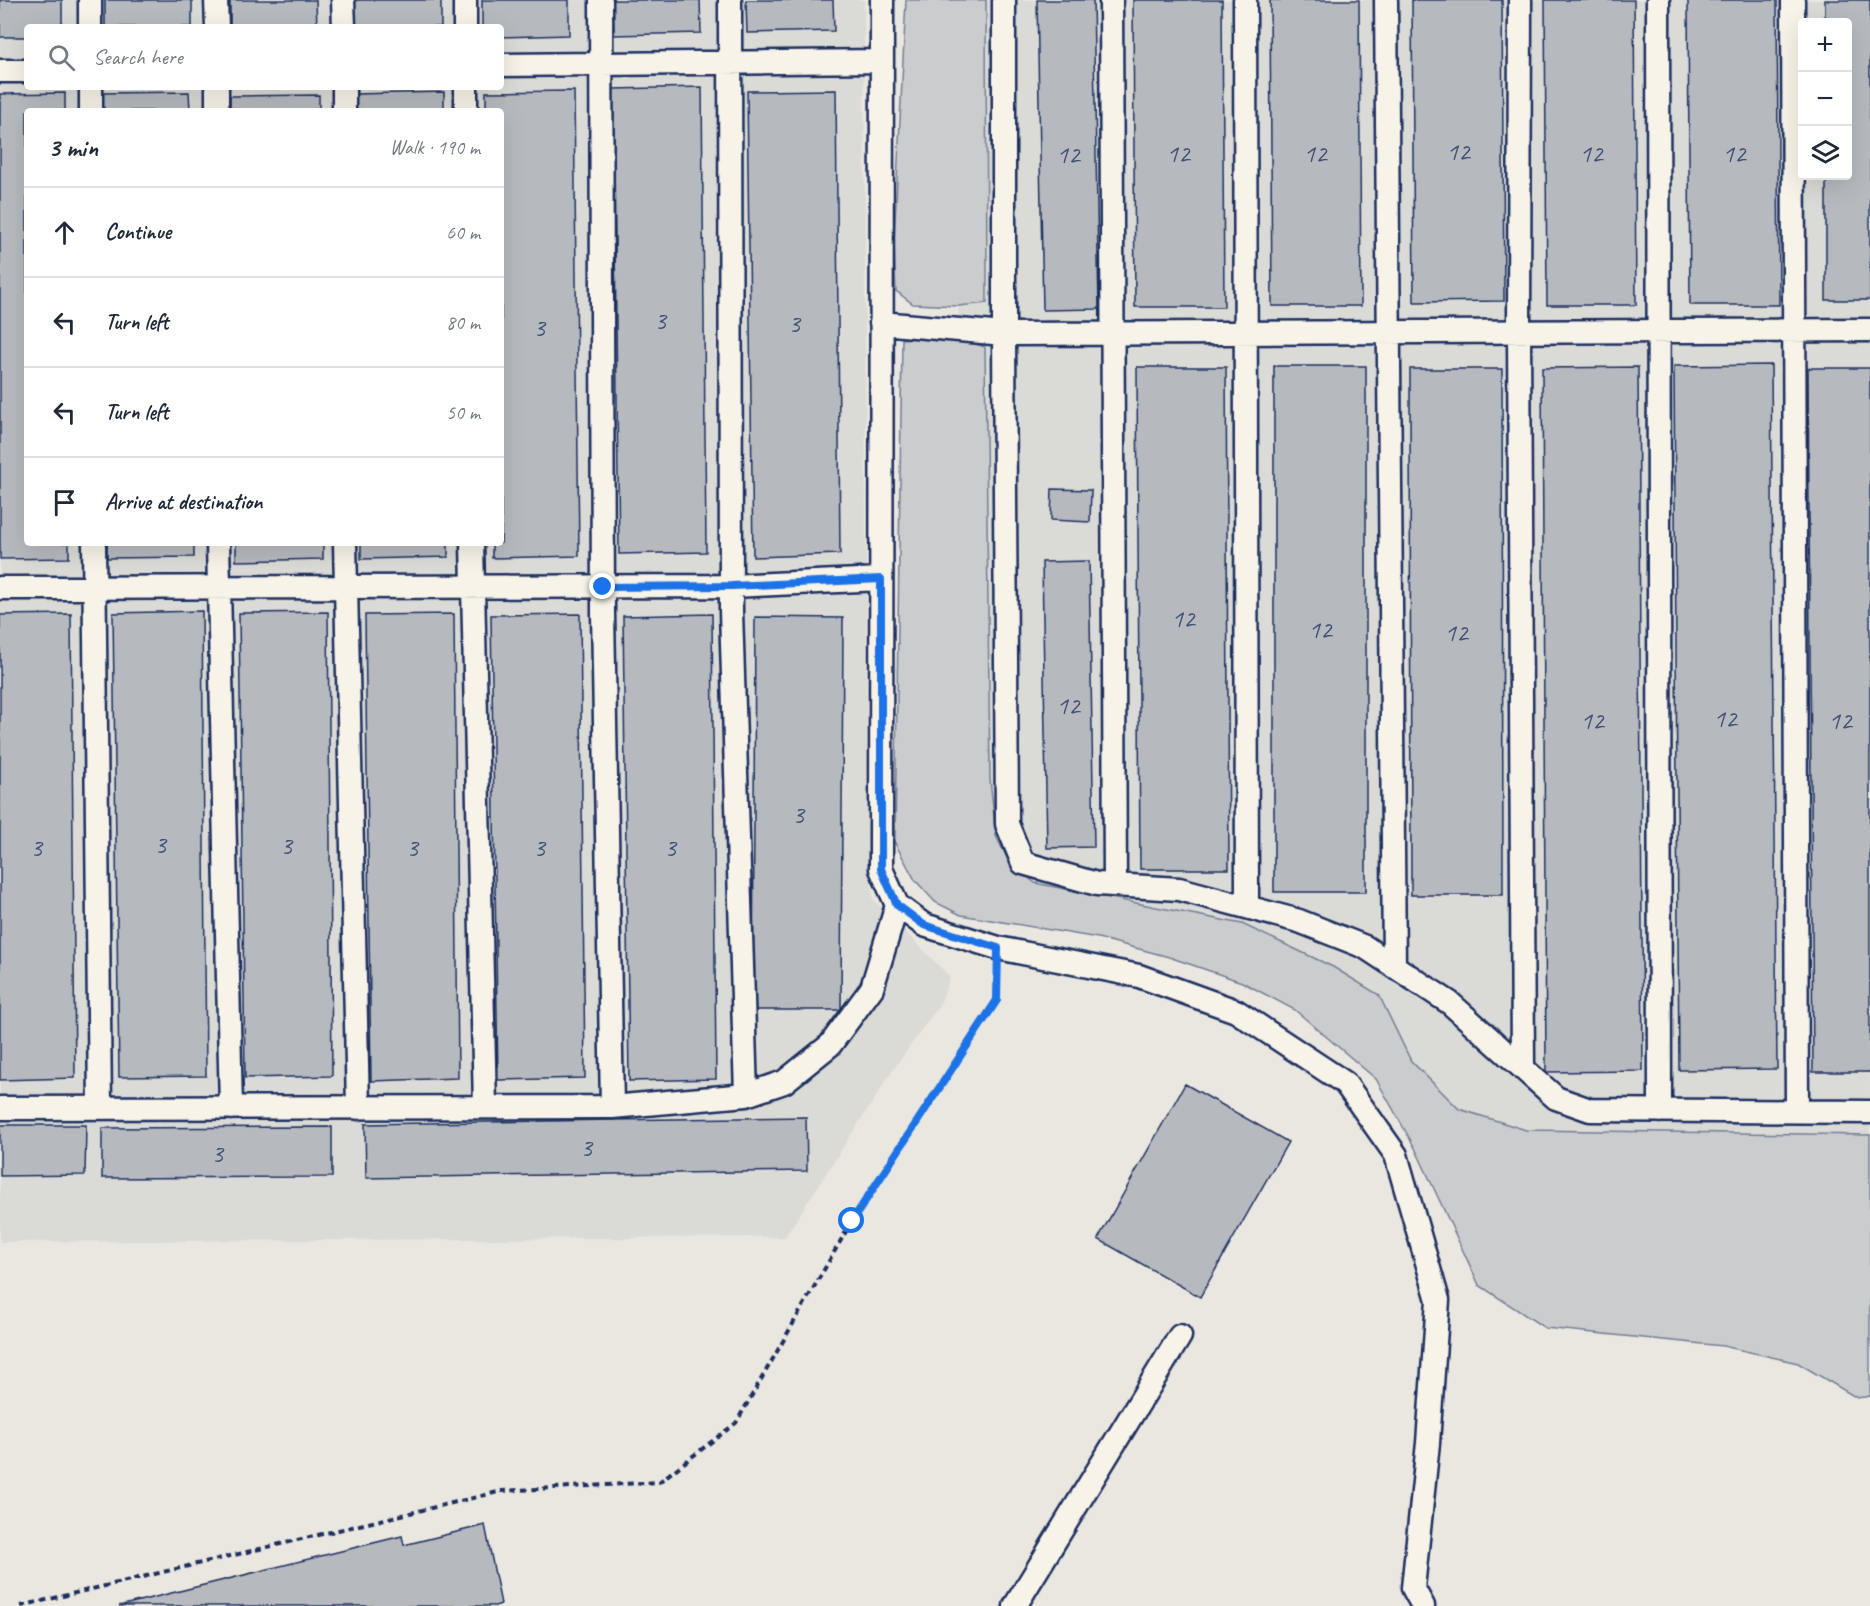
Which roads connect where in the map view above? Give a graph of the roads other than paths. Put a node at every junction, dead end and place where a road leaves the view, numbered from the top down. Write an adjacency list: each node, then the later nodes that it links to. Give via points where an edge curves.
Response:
1 (90, 0): 15 (lane)
2 (216, 0): 16 (lane)
3 (343, 0): 17 (lane)
4 (465, 0): 18 (lane)
5 (601, 0): 21 (lane)
6 (730, 0): 20 (lane)
7 (882, 0): 19 (lane)
8 (1004, 0): 40 (lane)
9 (1111, 0): 41 (lane)
10 (1245, 0): 39 (lane)
11 (1386, 0): 37 (lane)
12 (1520, 0): 38 (lane)
13 (1658, 0): 36 (lane)
14 (1793, 0): 34 (lane)
15 (90, 24)
16 (217, 24)
17 (344, 24)
18 (465, 24)
19 (882, 60): 20 (lane); 33 (lane)
20 (731, 61): 21 (lane); 50 (lane)
21 (602, 63): 22 (lane); 52 (lane)
22 (504, 65)
23 (0, 71): 24 (lane)
24 (24, 71)
25 (91, 90): 29 (lane)
26 (217, 90): 30 (lane)
27 (344, 90): 31 (lane)
28 (466, 90): 32 (lane)
29 (91, 108)
30 (217, 108)
31 (344, 108)
32 (466, 108)
33 (881, 323): 40 (lane); 46 (lane)
34 (1794, 330): 35 (lane); 36 (lane); 67 (lane)
35 (1870, 330)
36 (1657, 331): 38 (lane); 66 (lane)
37 (1389, 332): 38 (lane); 39 (lane); 57 (lane)
38 (1519, 332): 58 (lane)
39 (1247, 333): 41 (lane); 56 (lane)
40 (1004, 334): 41 (lane); 54 (lane, via 1007,824 1023,864 1097,884)
41 (1114, 334): 54 (lane)
42 (93, 546): 51 (lane)
43 (218, 546): 47 (lane)
44 (345, 546): 48 (lane)
45 (472, 546): 49 (lane)
46 (881, 579): 50 (lane); 55 (lane, via 881,869)
47 (219, 586): 48 (lane); 51 (lane); 64 (lane)
48 (345, 586): 49 (lane); 65 (lane)
49 (472, 586): 52 (lane); 60 (lane)
50 (731, 586): 52 (lane); 59 (lane)
51 (94, 587): 53 (lane); 63 (lane)
52 (603, 587): 61 (lane)
53 (0, 588)
54 (1115, 885): 56 (lane, via 1179,889)
55 (897, 905): 59 (lane, via 872,988 831,1045 784,1082); 71 (lane, via 924,925 998,948 1139,976 1236,1011 1345,1083 1396,1155 1438,1300 1413,1588)
56 (1247, 907): 57 (lane, via 1299,921 1365,947)
57 (1394, 967): 58 (lane, via 1450,1003)
58 (1523, 1068): 66 (lane, via 1556,1098 1590,1110)
59 (746, 1095): 61 (lane)
60 (484, 1107): 61 (lane); 65 (lane)
61 (612, 1107)
62 (0, 1108): 63 (lane)
63 (100, 1108): 64 (lane)
64 (231, 1108): 65 (lane)
65 (358, 1108)
66 (1660, 1111): 67 (lane)
67 (1797, 1111): 68 (lane)
68 (1870, 1112)
69 (1180, 1335): 70 (lane)
70 (1015, 1606)
71 (1423, 1606)

